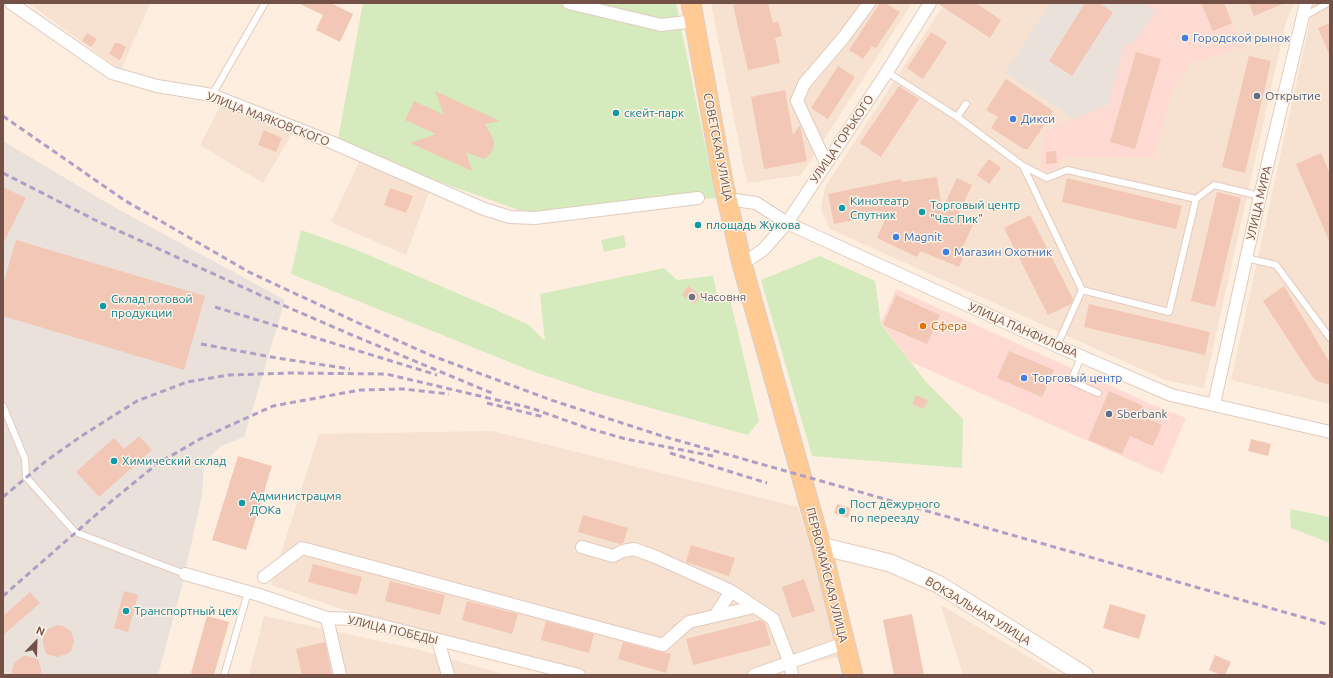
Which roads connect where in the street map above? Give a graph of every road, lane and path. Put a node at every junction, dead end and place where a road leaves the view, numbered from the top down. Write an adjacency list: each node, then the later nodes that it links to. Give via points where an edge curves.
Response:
1 (11, 3): 11 (street, УЛИЦА МАЯКОВСКОГО, via 112,73 157,86)
2 (265, 3): 11 (lane)
3 (569, 3): 8 (street, via 661,25)
4 (870, 3): 14 (street, via 804,84 797,101)
5 (930, 3): 10 (street, УЛИЦА ГОРЬКОГО)
6 (1306, 3): 9 (street, УЛИЦА МИРА)
7 (1328, 3): 9 (lane)
8 (693, 12): 18 (main road, СОВЕТСКАЯ УЛИЦА)
9 (1303, 17): 16 (street, УЛИЦА МИРА)
10 (887, 72): 13 (lane); 14 (street, УЛИЦА ГОРЬКОГО)
11 (212, 96): 17 (street, УЛИЦА МАЯКОВСКОГО, via 331,142 484,210 510,217 535,218)
12 (966, 104): 13 (lane)
13 (957, 117): 15 (lane)
14 (826, 163): 20 (street, УЛИЦА ГОРЬКОГО)
15 (1023, 166): 19 (lane, via 1047,178 1067,170); 23 (lane)
16 (1260, 196): 19 (lane, via 1214,185); 21 (street, УЛИЦА МИРА)
17 (698, 198)
18 (727, 199): 20 (street, УЛИЦА ПАНФИЛОВА, via 756,203); 22 (main road, СОВЕТСКАЯ УЛИЦА)
19 (1196, 199): 23 (lane, via 1169,312)
20 (787, 223): 22 (street, УЛИЦА ГОРЬКОГО, via 763,250); 25 (street, УЛИЦА ПАНФИЛОВА)
21 (1246, 258): 24 (lane, via 1276,265); 28 (street, УЛИЦА МИРА)
22 (742, 264): 31 (main road, СОВЕТСКАЯ УЛИЦА)
23 (1082, 290): 25 (lane)
24 (1330, 338)
25 (1057, 346): 26 (street, УЛИЦА ПАНФИЛОВА)
26 (1081, 357): 27 (lane, via 1071,380); 28 (street, УЛИЦА ПАНФИЛОВА, via 1171,395)
27 (1098, 393)
28 (1214, 404): 30 (street, УЛИЦА ПАНФИЛОВА)
29 (3, 406): 34 (lane, via 25,460 26,477 75,532)
30 (1330, 432)
31 (801, 475): 32 (main road, ПЕРВОМАЙСКАЯ УЛИЦА)
32 (821, 546): 42 (main road, ПЕРВОМАЙСКАЯ УЛИЦА); 50 (main road, ВОКЗАЛЬНАЯ УЛИЦА, via 890,563 938,584)
33 (582, 547): 36 (street, via 613,556 634,549)
34 (185, 574): 37 (street, УЛИЦА ПОБЕДЫ)
35 (264, 577): 39 (street, via 302,548 663,645 689,622)
36 (731, 591): 38 (street); 39 (street)
37 (248, 592): 40 (street, УЛИЦА ПОБЕДЫ); 44 (lane)
38 (754, 607): 39 (street); 43 (street, via 773,619)
39 (715, 616)
40 (327, 618): 41 (street, УЛИЦА ПОБЕДЫ, via 355,619); 45 (street)
41 (438, 640): 46 (street); 47 (street, УЛИЦА ПОБЕДЫ)
42 (844, 643): 43 (street); 49 (main road, ПЕРВОМАЙСКАЯ УЛИЦА)
43 (791, 669): 48 (street)
44 (224, 675)
45 (340, 675)
46 (448, 675)
47 (579, 675)
48 (754, 675)
49 (853, 675)
50 (1084, 675)

